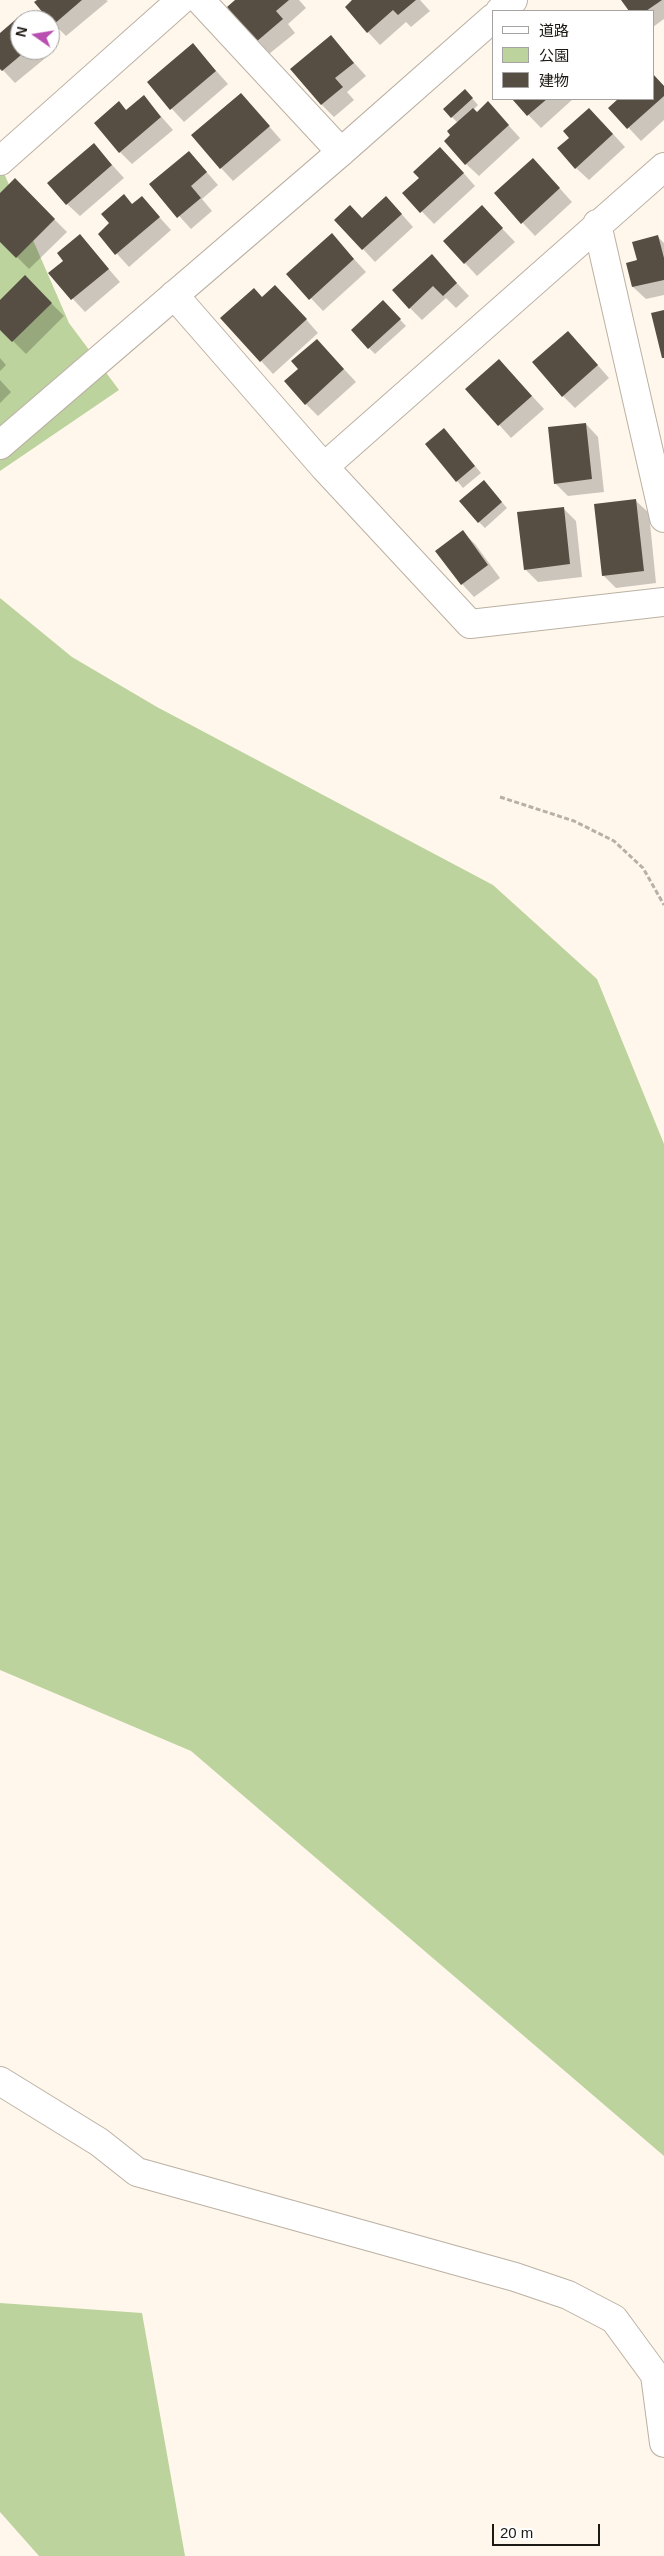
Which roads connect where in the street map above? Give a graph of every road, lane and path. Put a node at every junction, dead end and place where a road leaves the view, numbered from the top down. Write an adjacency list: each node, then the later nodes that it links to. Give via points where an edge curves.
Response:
1 (181, 0): 7 (street)
2 (200, 0): 6 (street)
3 (513, 0): 4 (street)
4 (501, 10)
5 (492, 19): 6 (street)
6 (341, 152): 10 (street)
7 (0, 161)
8 (664, 168): 9 (street)
9 (598, 224): 12 (street); 13 (street)
10 (174, 295): 11 (street); 12 (street)
11 (0, 445)
12 (324, 467): 14 (street, via 470,624)
13 (664, 518)
14 (664, 602)
15 (500, 797): 16 (path, via 574,821 614,841 643,868)
16 (664, 905)
17 (0, 2081): 18 (street, via 99,2142 137,2172 515,2277 568,2296 614,2319 655,2375)
18 (664, 2443)

